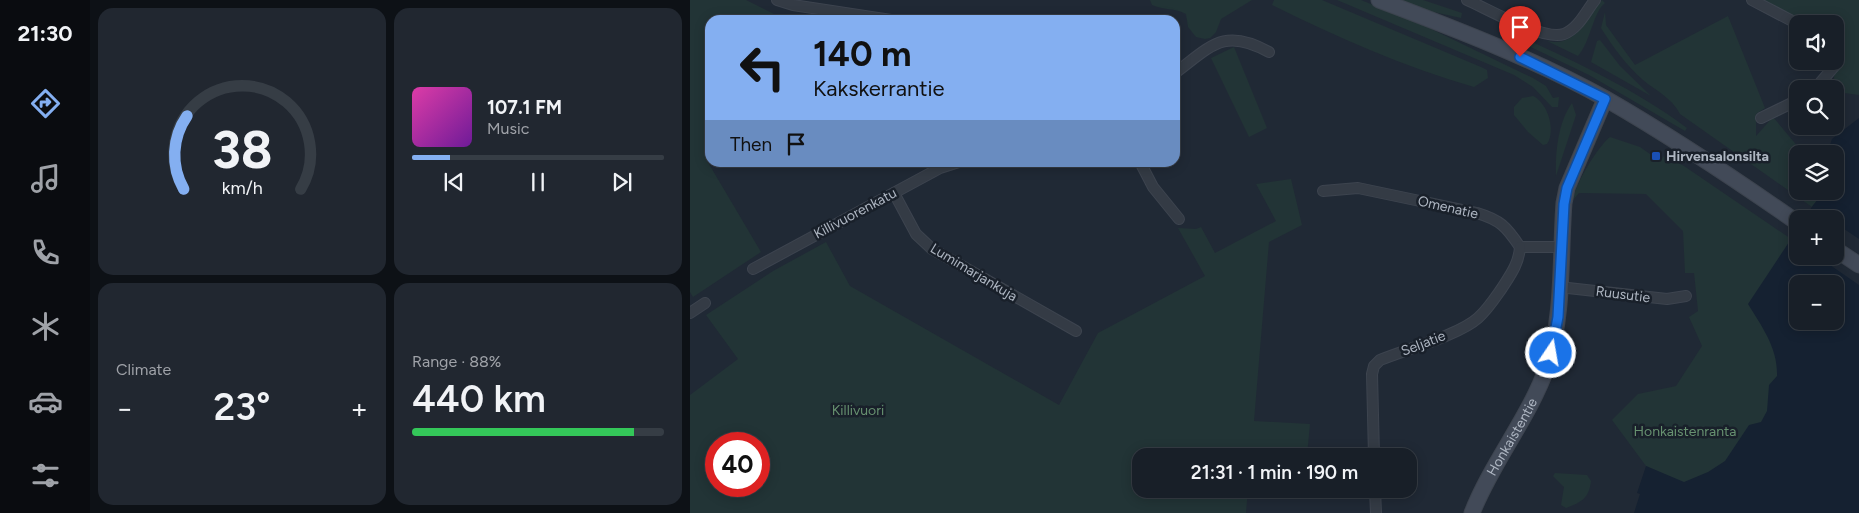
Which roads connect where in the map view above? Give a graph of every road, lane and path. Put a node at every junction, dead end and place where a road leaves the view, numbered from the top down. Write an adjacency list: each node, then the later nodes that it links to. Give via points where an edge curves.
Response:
1 (777, 0): 6 (street)
2 (1379, 0): 12 (main road, via 1520,57)
3 (1468, 0): 4 (street, via 1535,30 1556,35 1576,26)
4 (1595, 0)
5 (1752, 0): 7 (street)
6 (858, 15)
7 (1789, 19)
8 (1269, 52): 9 (street, via 1251,42 1236,39 1218,42)
9 (1180, 69)
10 (1832, 70): 11 (street)
11 (1823, 80)
12 (1605, 99): 19 (main road, via 1715,166); 22 (main road, Honkaistentie, via 1567,188)
13 (1789, 104): 14 (street)
14 (1760, 118)
15 (943, 167): 18 (street, Killivuorenkatu)
16 (1143, 167): 20 (street, via 1153,187)
17 (1323, 191): 21 (street, Omenatie, via 1358,188 1477,213 1506,226)
18 (894, 192): 25 (street, Killivuorenkatu); 30 (street, Lumimarjankuja, via 916,234 932,250)
19 (1789, 217)
20 (1179, 219)
21 (1520, 247): 22 (street); 31 (street, Seljatie, via 1520,258 1512,273 1478,318 1465,327 1380,360 1374,366)
22 (1561, 247): 26 (main road, Honkaistentie)
23 (1844, 255): 24 (main road)
24 (1859, 265)
25 (753, 269)
26 (1559, 287): 27 (street, Ruusutie, via 1667,299); 34 (main road, Honkaistentie, via 1554,341 1546,368)
27 (1686, 296)
28 (705, 303): 29 (street)
29 (690, 313)
30 (1076, 331)
31 (1374, 448)
32 (1375, 498): 33 (street)
33 (1376, 513)
34 (1472, 513)

